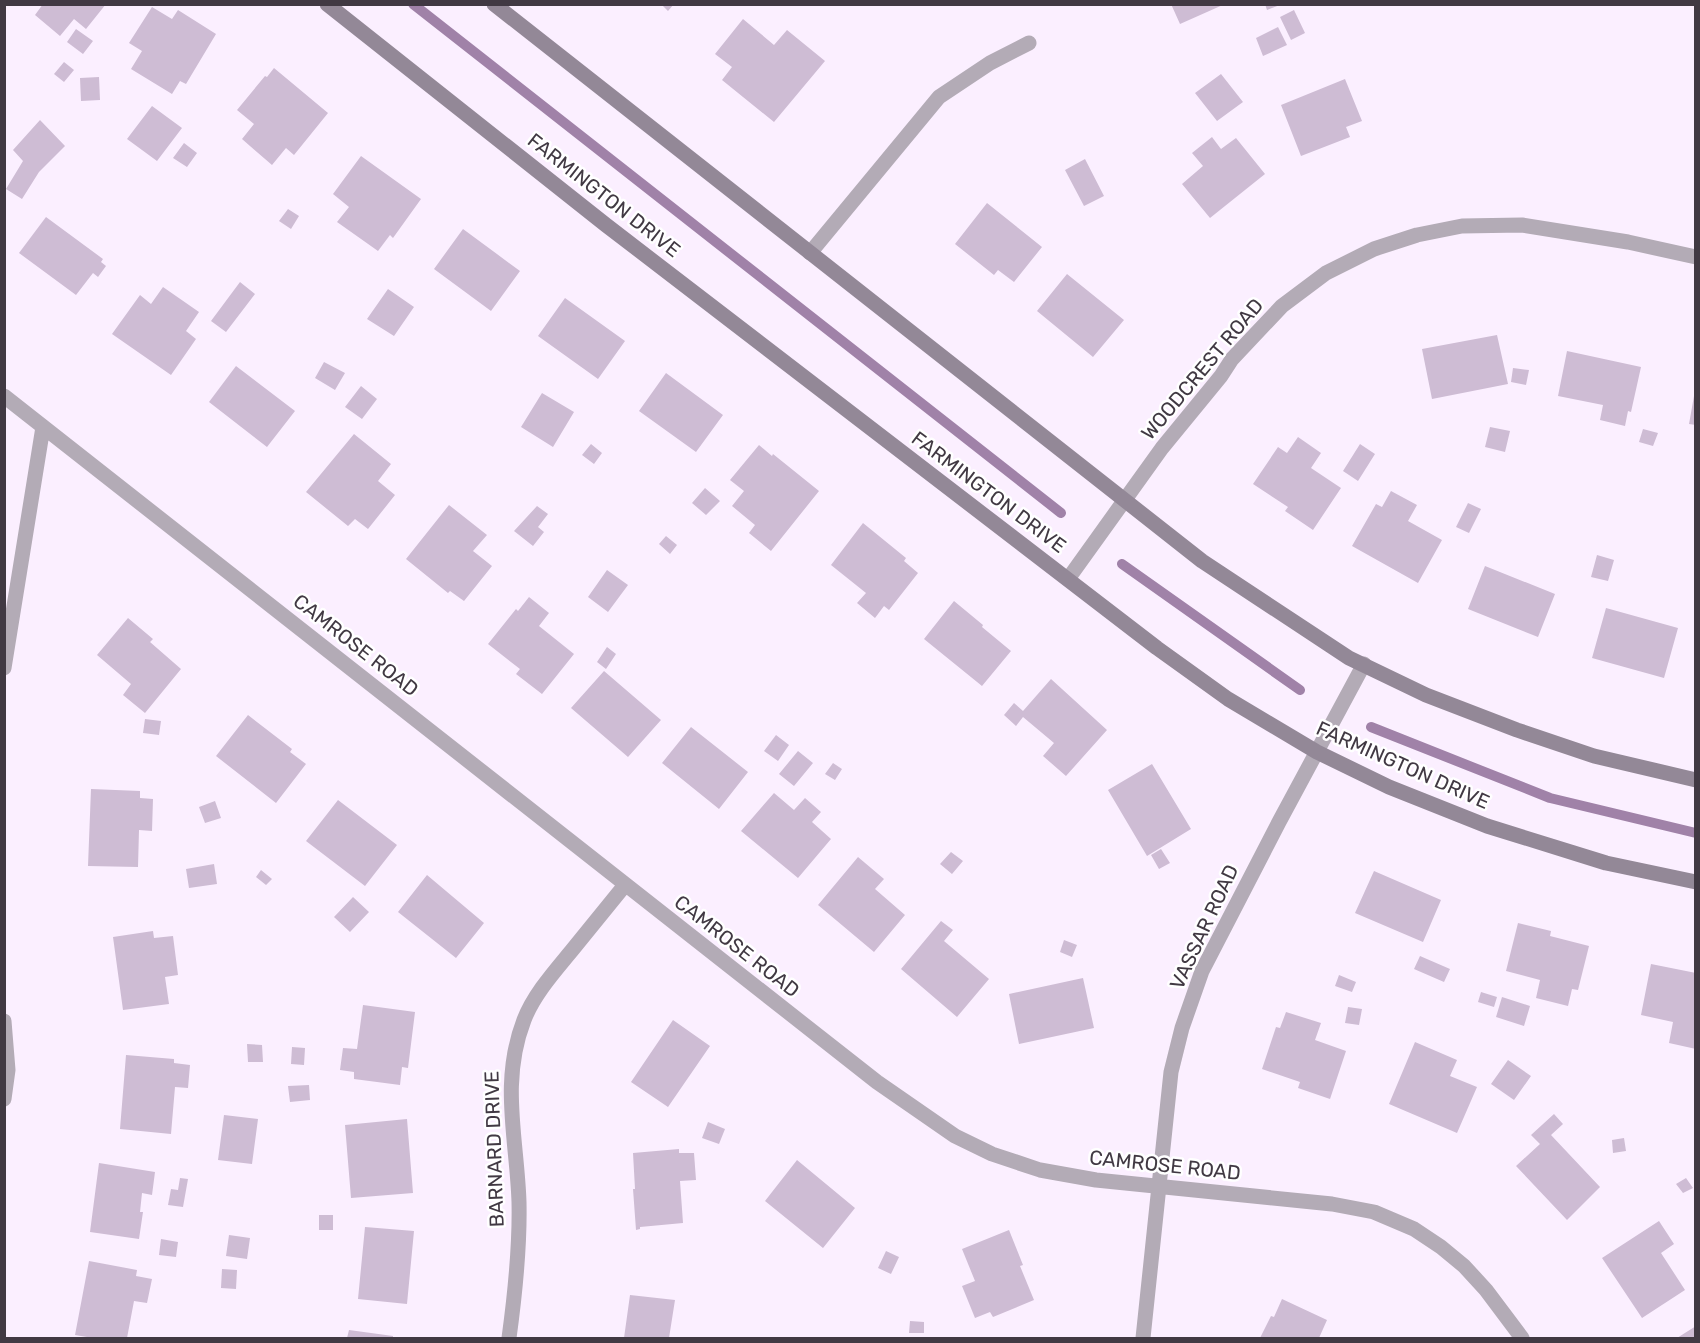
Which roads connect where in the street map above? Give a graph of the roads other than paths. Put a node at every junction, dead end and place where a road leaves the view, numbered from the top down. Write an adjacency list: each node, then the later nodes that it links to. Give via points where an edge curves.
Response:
1 (327, 4): 9 (street, FARMINGTON DRIVE, via 606,225)
2 (494, 4): 4 (street)
3 (1029, 43): 4 (street, via 939,97)
4 (810, 253): 8 (street)
5 (1695, 256): 8 (street, WOODCREST ROAD, via 1522,225 1462,226 1374,249 1326,273 1282,306 1232,359)
6 (4, 396): 7 (street, CAMROSE ROAD)
7 (44, 427): 11 (street); 15 (street, CAMROSE ROAD)
8 (1124, 501): 9 (street, WOODCREST ROAD); 10 (street, via 1202,561 1348,658)
9 (1068, 579): 12 (street, FARMINGTON DRIVE, via 1228,699)
10 (1364, 664): 12 (street, VASSAR ROAD); 13 (street, via 1426,695 1517,730 1594,756)
11 (4, 668)
12 (1317, 752): 14 (street, FARMINGTON DRIVE, via 1389,787 1487,826 1606,863); 18 (street, VASSAR ROAD, via 1202,971 1172,1072)
13 (1695, 780)
14 (1695, 882)
15 (625, 885): 18 (street, CAMROSE ROAD, via 877,1082 955,1136 1040,1170); 19 (street, BARNARD DRIVE, via 535,998 513,1060 510,1100 519,1202)
16 (4, 1021): 17 (street, via 8,1070)
17 (4, 1099)
18 (1160, 1186): 20 (street, VASSAR ROAD); 21 (street, CAMROSE ROAD, via 1374,1212 1414,1229 1464,1266)
19 (509, 1338)
20 (1143, 1338)
21 (1522, 1338)

